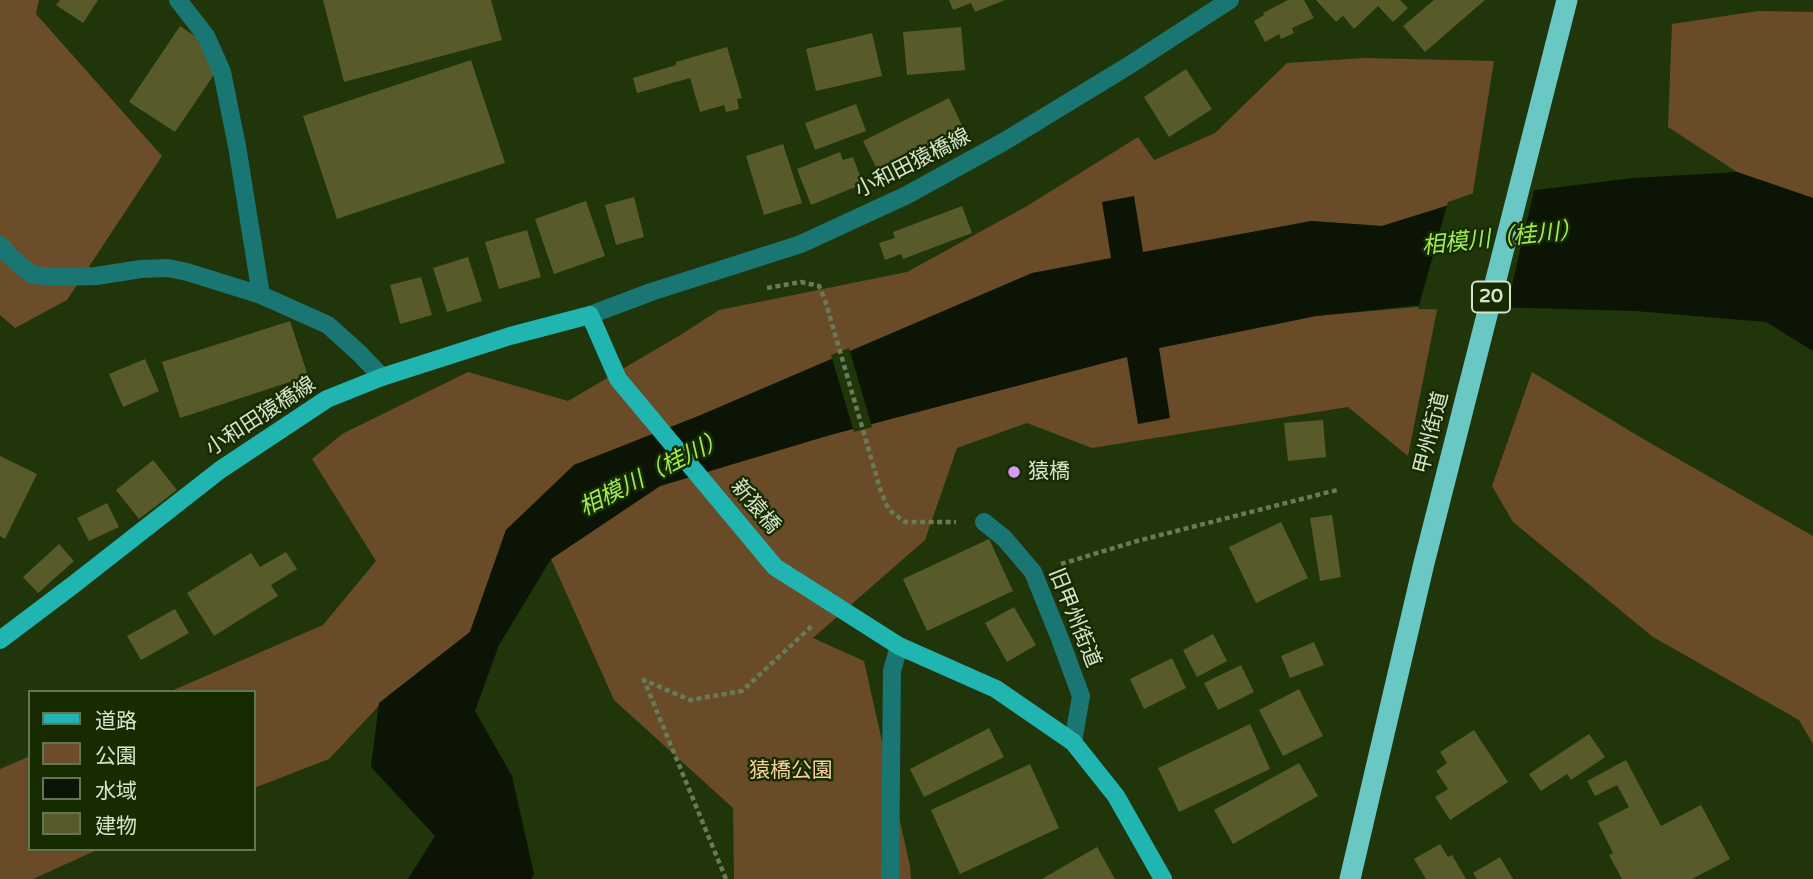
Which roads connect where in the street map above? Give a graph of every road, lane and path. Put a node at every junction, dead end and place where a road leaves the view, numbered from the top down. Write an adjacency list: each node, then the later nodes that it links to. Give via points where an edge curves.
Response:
1 (178, 0): 6 (street, via 206,36 222,72)
2 (1230, 0): 7 (street, 小和田猿橋線, via 1005,141 908,195 801,244)
3 (1567, 0): 19 (highway, 甲州街道 / 20, via 1424,563)
4 (0, 245): 6 (street, via 32,275 96,276 168,268)
5 (800, 282): 10 (path, via 819,286 825,300 889,510 905,522)
6 (261, 295): 8 (street, via 328,325)
7 (590, 315): 8 (main road, 小和田猿橋線); 14 (main road, 新猿橋, via 618,379 775,567)
8 (382, 377): 13 (main road, 小和田猿橋線, via 327,399 220,470)
9 (1337, 490): 11 (path)
10 (984, 522): 11 (street, 旧甲州街道)
11 (1033, 572): 15 (street, 旧甲州街道, via 1082,696)
12 (815, 623): 16 (path, via 742,691 690,700 644,680)
13 (0, 640)
14 (899, 646): 15 (main road, via 996,689); 17 (street, via 892,671)
15 (1073, 742): 18 (main road, via 1116,796)
16 (726, 879)
17 (890, 879)
18 (1163, 879)
19 (1350, 879)

